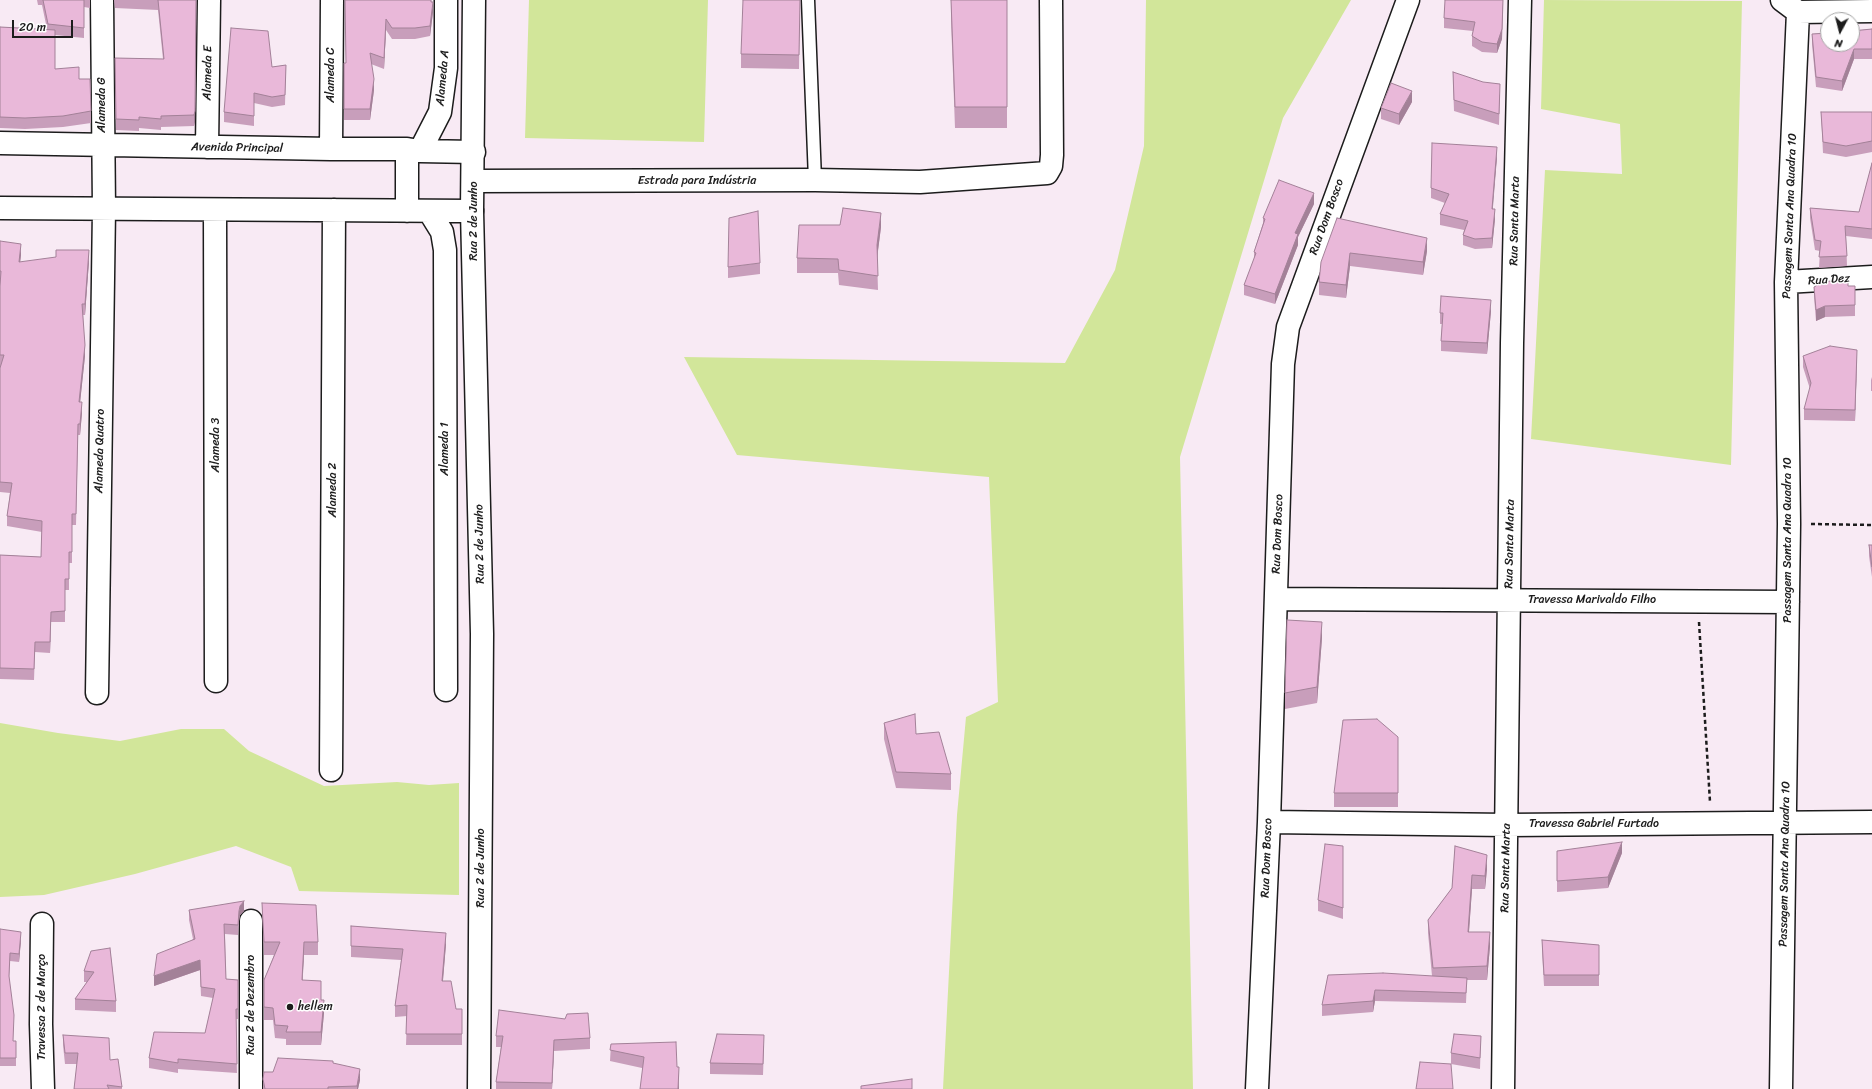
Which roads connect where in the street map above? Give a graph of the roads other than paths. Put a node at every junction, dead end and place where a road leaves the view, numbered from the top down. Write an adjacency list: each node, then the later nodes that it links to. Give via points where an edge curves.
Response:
1 (102, 0): 13 (street, Alameda G)
2 (209, 0): 14 (street, Alameda E)
3 (332, 0): 15 (street, Alameda C)
4 (446, 0): 16 (street, Alameda A, via 446,68 440,112)
5 (474, 0): 17 (street, Rua 2 de Junho)
6 (808, 0): 18 (lane)
7 (1051, 0): 18 (street, Estrada para Indústria, via 1052,155 1047,173 920,182)
8 (1408, 0): 29 (street, Rua Dom Bosco, via 1288,328 1283,364)
9 (1520, 0): 30 (street, Rua Santa Marta)
10 (1790, 6): 11 (street); 28 (street, Passagem Santa Ana Quadra 10)
11 (1872, 11)
12 (0, 143): 13 (street, Avenida Principal)
13 (102, 145): 14 (street, Avenida Principal); 21 (street, Alameda G)
14 (207, 147): 15 (street, Avenida Principal)
15 (331, 149): 16 (street, Avenida Principal)
16 (414, 150): 17 (street, Avenida Principal); 24 (street)
17 (474, 152): 19 (street, Rua 2 de Junho)
18 (815, 180): 19 (street, Estrada para Indústria)
19 (474, 181): 26 (street, Rua 2 de Junho)
20 (0, 208): 21 (street)
21 (104, 209): 22 (street); 34 (street, Alameda Quatro)
22 (215, 210): 23 (street); 32 (street, Alameda 3)
23 (334, 210): 24 (street); 35 (street, Alameda 2)
24 (407, 211): 25 (street)
25 (429, 211): 26 (street); 33 (street, Alameda 1, via 442,232 445,250)
26 (472, 211): 44 (street, Rua 2 de Junho, via 482,634)
27 (1872, 277): 28 (street, Rua Dez)
28 (1786, 282): 31 (street, Passagem Santa Ana Quadra 10)
29 (1276, 599): 30 (street, Travessa Marivaldo Filho); 36 (street, Rua Dom Bosco)
30 (1509, 600): 31 (street, Travessa Marivaldo Filho); 39 (street, Rua Santa Marta)
31 (1788, 602): 38 (street, Passagem Santa Ana Quadra 10)
32 (216, 681)
33 (446, 690)
34 (97, 693)
35 (331, 770)
36 (1269, 822): 39 (street, Travessa Gabriel Furtado); 45 (street, Rua Dom Bosco)
37 (1872, 822): 38 (street, Travessa Gabriel Furtado)
38 (1786, 823): 39 (street, Travessa Gabriel Furtado); 47 (street, Passagem Santa Ana Quadra 10)
39 (1507, 825): 46 (street, Rua Santa Marta)
40 (252, 921): 43 (street, Rua 2 de Dezembro)
41 (42, 924): 42 (street, Travessa 2 de Março)
42 (43, 1089)
43 (251, 1089)
44 (479, 1089)
45 (1257, 1089)
46 (1503, 1089)
47 (1781, 1089)

